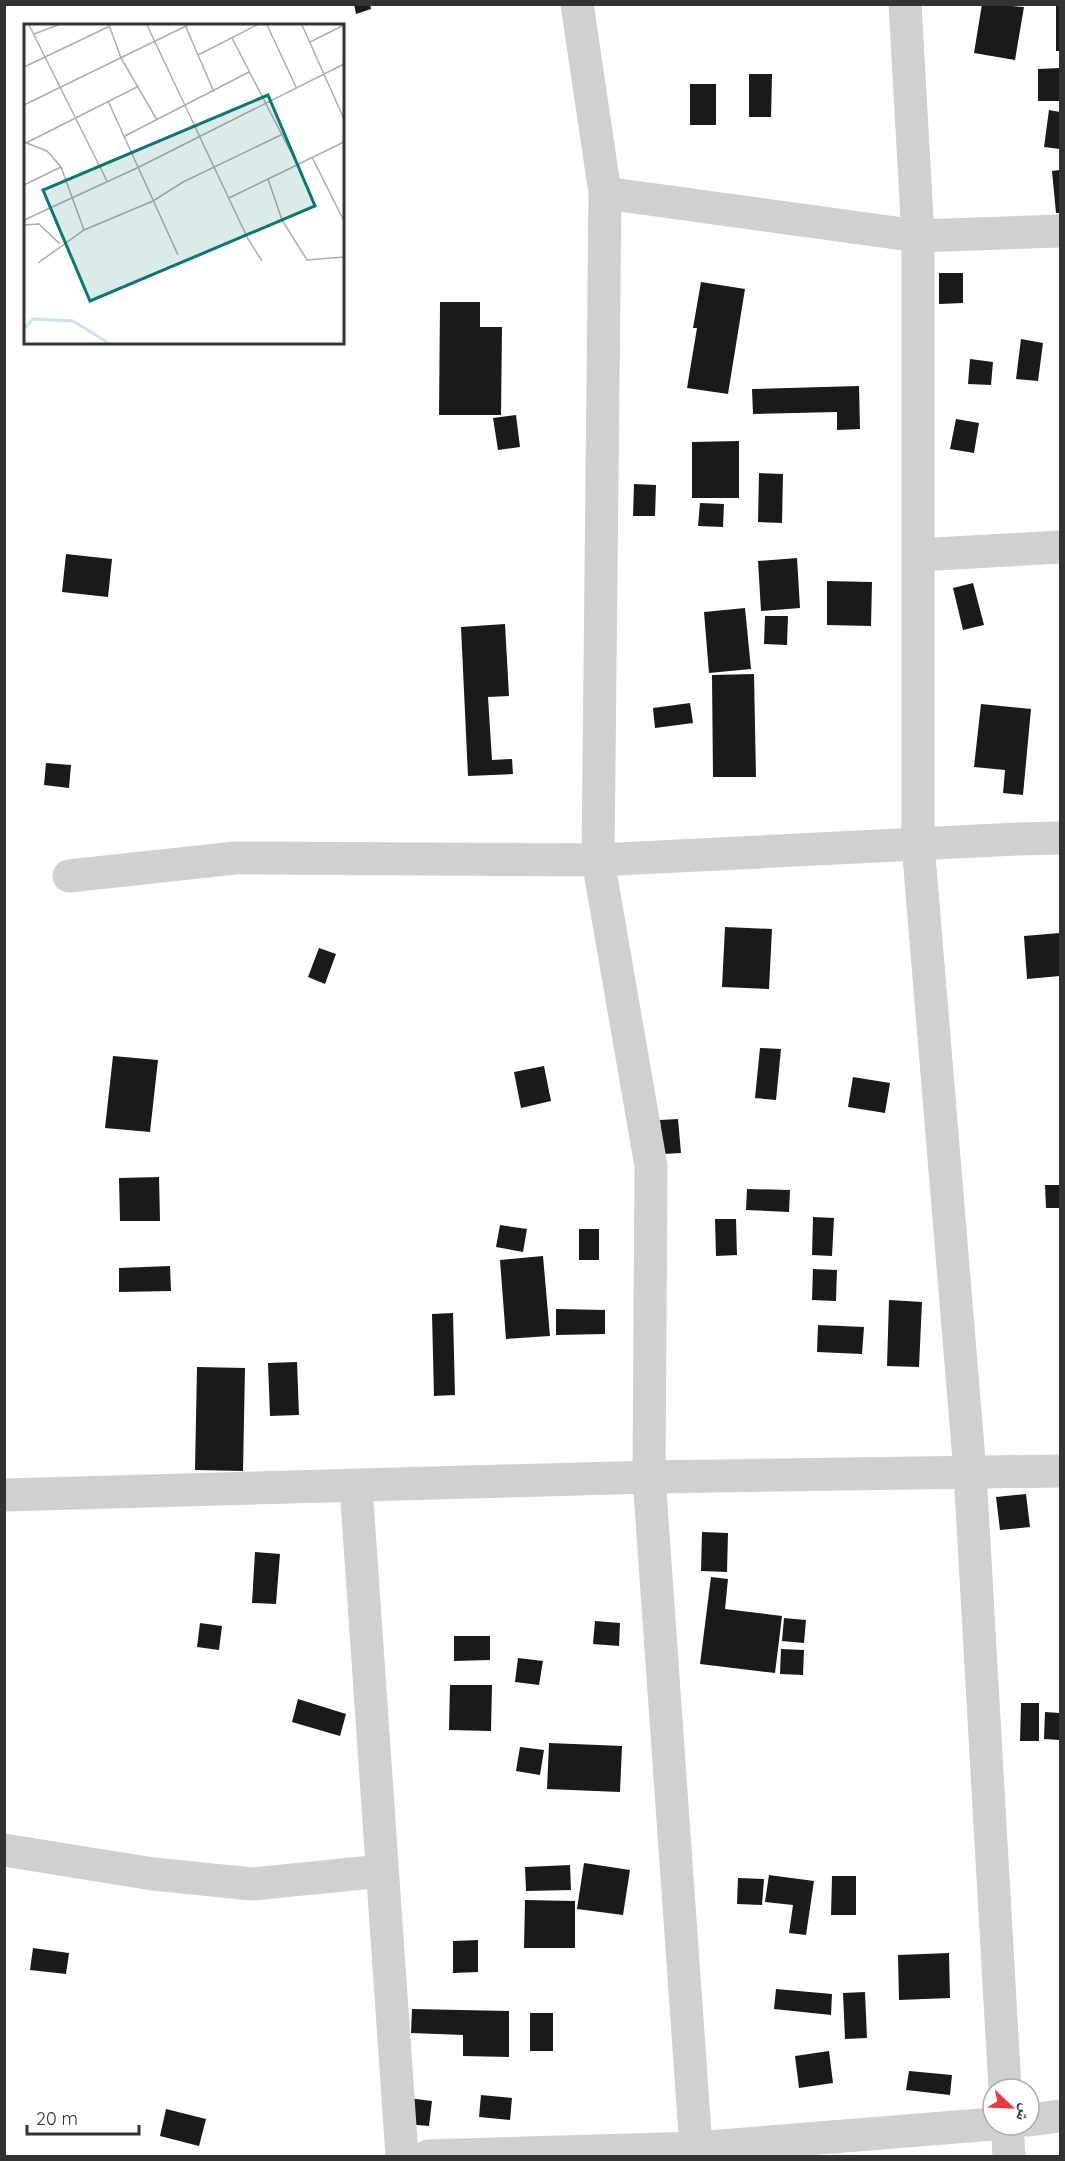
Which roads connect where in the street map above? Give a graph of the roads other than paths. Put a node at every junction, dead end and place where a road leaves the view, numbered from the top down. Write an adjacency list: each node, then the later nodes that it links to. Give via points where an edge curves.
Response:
1 (577, 4): 3 (street)
2 (905, 4): 5 (street)
3 (605, 193): 5 (street); 10 (street)
4 (1060, 231): 5 (street)
5 (918, 236): 7 (street)
6 (1060, 547): 7 (street)
7 (918, 555): 9 (street)
8 (1060, 838): 9 (street)
9 (918, 844): 10 (street); 13 (street)
10 (598, 860): 11 (street, via 235,858); 14 (street, via 651,1166)
11 (69, 876)
12 (1060, 1471): 13 (street)
13 (970, 1472): 14 (street); 19 (street)
14 (649, 1477): 15 (street); 24 (street)
15 (356, 1486): 16 (street); 18 (street)
16 (4, 1495)
17 (4, 1850): 18 (street, via 153,1874 252,1884)
18 (382, 1870): 25 (street)
19 (1004, 2077)
20 (1060, 2116): 21 (street)
21 (1041, 2118)
22 (981, 2125): 24 (street)
23 (1008, 2137): 27 (street)
24 (696, 2148): 26 (street)
25 (402, 2157)
26 (428, 2157)
27 (1009, 2157)

